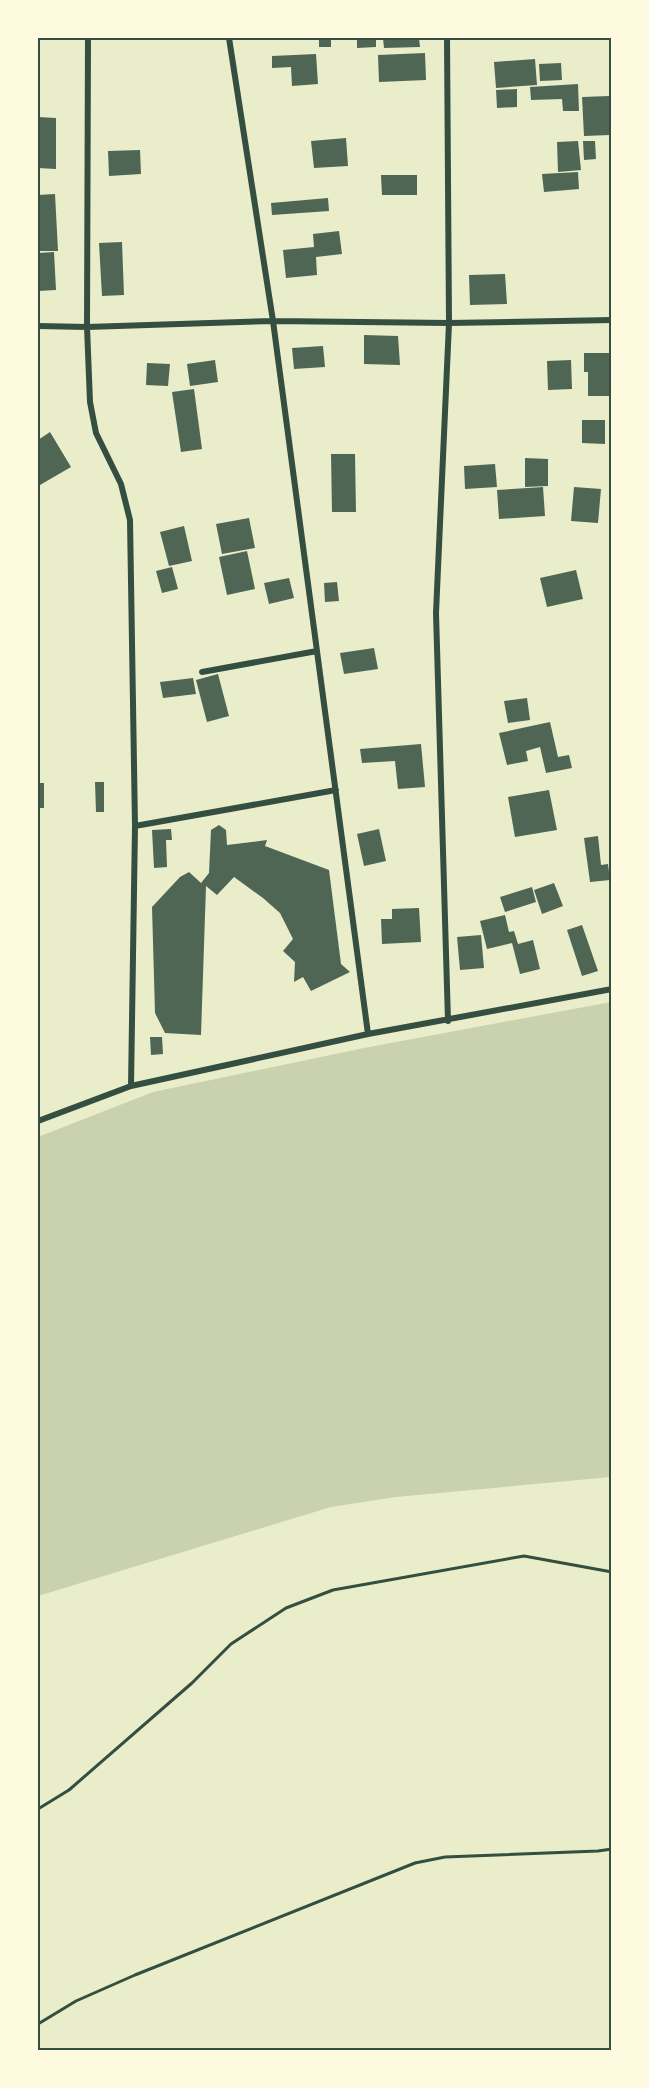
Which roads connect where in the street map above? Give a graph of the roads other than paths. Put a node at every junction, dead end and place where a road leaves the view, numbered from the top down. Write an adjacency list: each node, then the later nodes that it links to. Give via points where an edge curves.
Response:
1 (88, 38): 8 (street)
2 (229, 38): 5 (street)
3 (447, 38): 6 (street)
4 (612, 320): 6 (street)
5 (273, 321): 6 (street); 8 (street); 9 (street)
6 (449, 323): 14 (street, via 436,613)
7 (38, 326): 8 (street)
8 (87, 327): 12 (street, via 90,402 96,433 121,484 130,520)
9 (317, 651): 10 (street); 11 (street)
10 (201, 672)
11 (336, 790): 12 (street); 15 (street)
12 (135, 826): 16 (street)
13 (612, 990): 14 (street)
14 (448, 1021): 15 (street)
15 (368, 1034): 16 (street)
16 (130, 1086): 17 (street)
17 (38, 1121)

